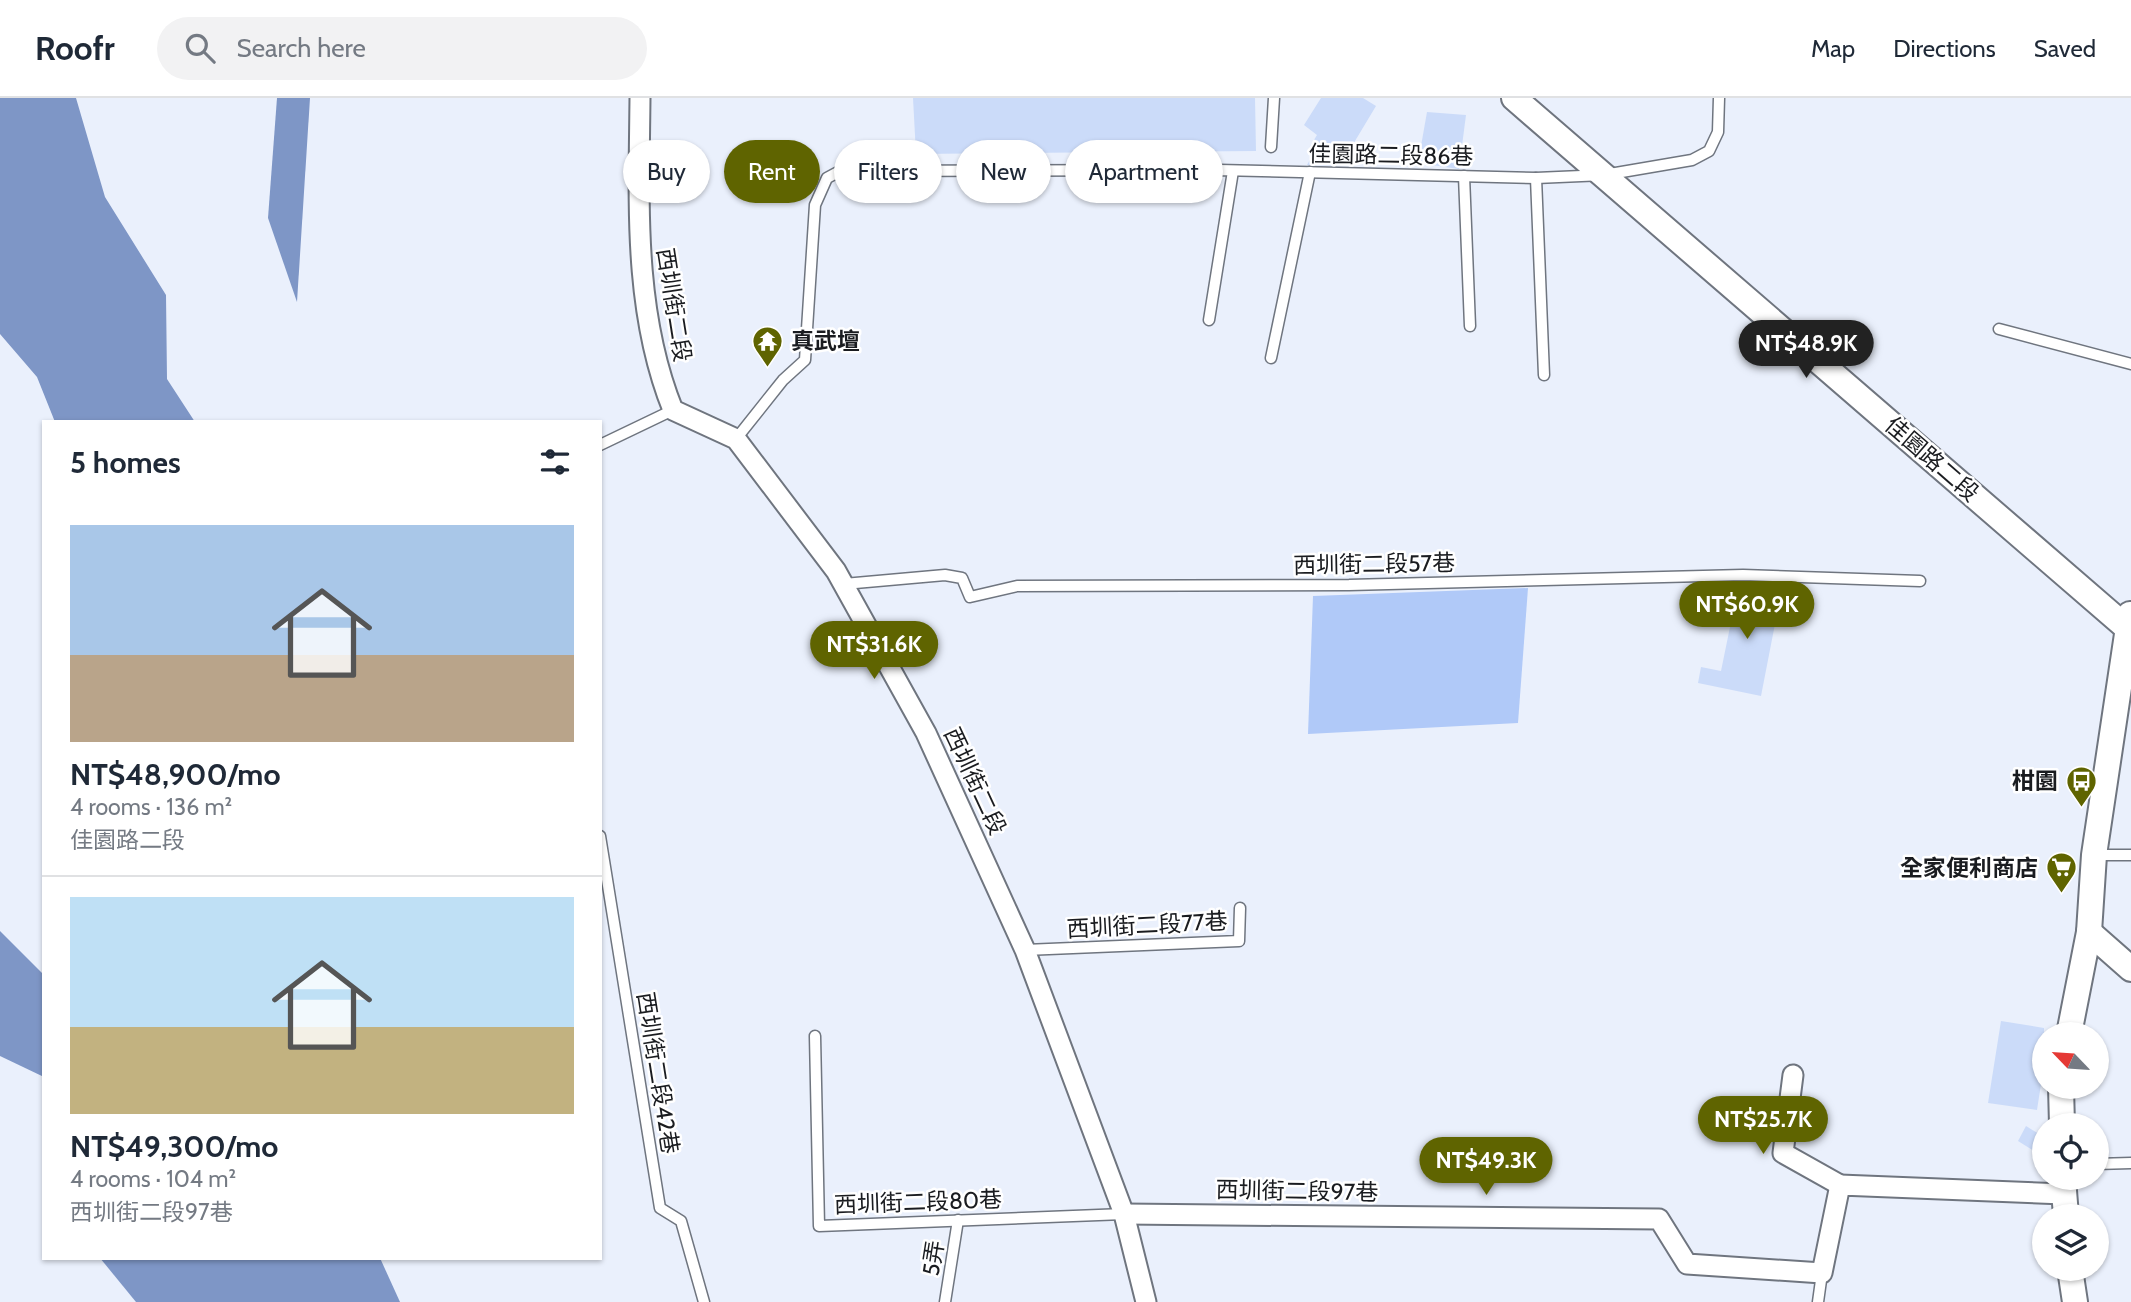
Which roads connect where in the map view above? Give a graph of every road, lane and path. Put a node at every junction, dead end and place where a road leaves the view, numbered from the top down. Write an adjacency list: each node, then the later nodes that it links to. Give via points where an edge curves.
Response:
1 (640, 98): 17 (street, 西圳街二段, via 642,278 660,378)
2 (1274, 98): 5 (lane)
3 (1514, 98): 8 (street, 佳園路二段)
4 (1719, 98): 8 (lane, 佳園路二段86巷, via 1718,132 1709,151 1692,160)
5 (1271, 147)
6 (1233, 170): 7 (lane, 佳園路二段86巷); 11 (lane); 18 (lane, 佳園路二段86巷, via 840,171 827,178 814,205 805,360)
7 (1310, 172): 9 (lane, 佳園路二段86巷); 14 (lane)
8 (1604, 174): 10 (lane, 佳園路二段86巷); 22 (street, 佳園路二段)
9 (1464, 176): 10 (lane, 佳園路二段86巷); 12 (lane)
10 (1536, 178): 16 (lane)
11 (1209, 320)
12 (1470, 326)
13 (1999, 329): 15 (lane)
14 (1271, 358)
15 (2131, 364)
16 (1544, 375)
17 (673, 410): 18 (street, 西圳街二段); 19 (lane)
18 (736, 439): 21 (street, 西圳街二段)
19 (602, 444)
20 (1920, 581): 21 (lane, 西圳街二段57巷, via 1743,575 1349,585 1017,586 970,597 962,578 945,575)
21 (843, 584): 29 (street, 西圳街二段, via 926,733)
22 (2129, 619): 23 (street)
23 (2124, 706): 25 (street)
24 (602, 848): 42 (lane, 西圳街二段42巷, via 660,1208 681,1221)
25 (2094, 855): 26 (lane); 28 (street)
26 (2131, 855)
27 (1240, 908): 29 (lane, 西圳街二段77巷, via 1239,941)
28 (2089, 932): 30 (street); 31 (street)
29 (1025, 950): 38 (street, 西圳街二段)
30 (2131, 969)
31 (2071, 1022)
32 (815, 1036): 39 (lane, 西圳街二段80巷, via 819,1226)
33 (1793, 1075): 36 (street, via 1783,1153)
34 (2131, 1163): 35 (lane)
35 (2109, 1164)
36 (1840, 1185): 37 (street); 40 (street)
37 (2064, 1196)
38 (1124, 1214): 39 (lane, 西圳街二段80巷); 40 (street, 西圳街二段97巷, via 1658,1219 1688,1264); 44 (street, 西圳街二段)
39 (958, 1220): 43 (lane, 5弄)
40 (1822, 1273): 45 (lane)
41 (2072, 1281): 46 (street)
42 (704, 1302)
43 (945, 1302)
44 (1146, 1302)
45 (1818, 1302)
46 (2075, 1302)

